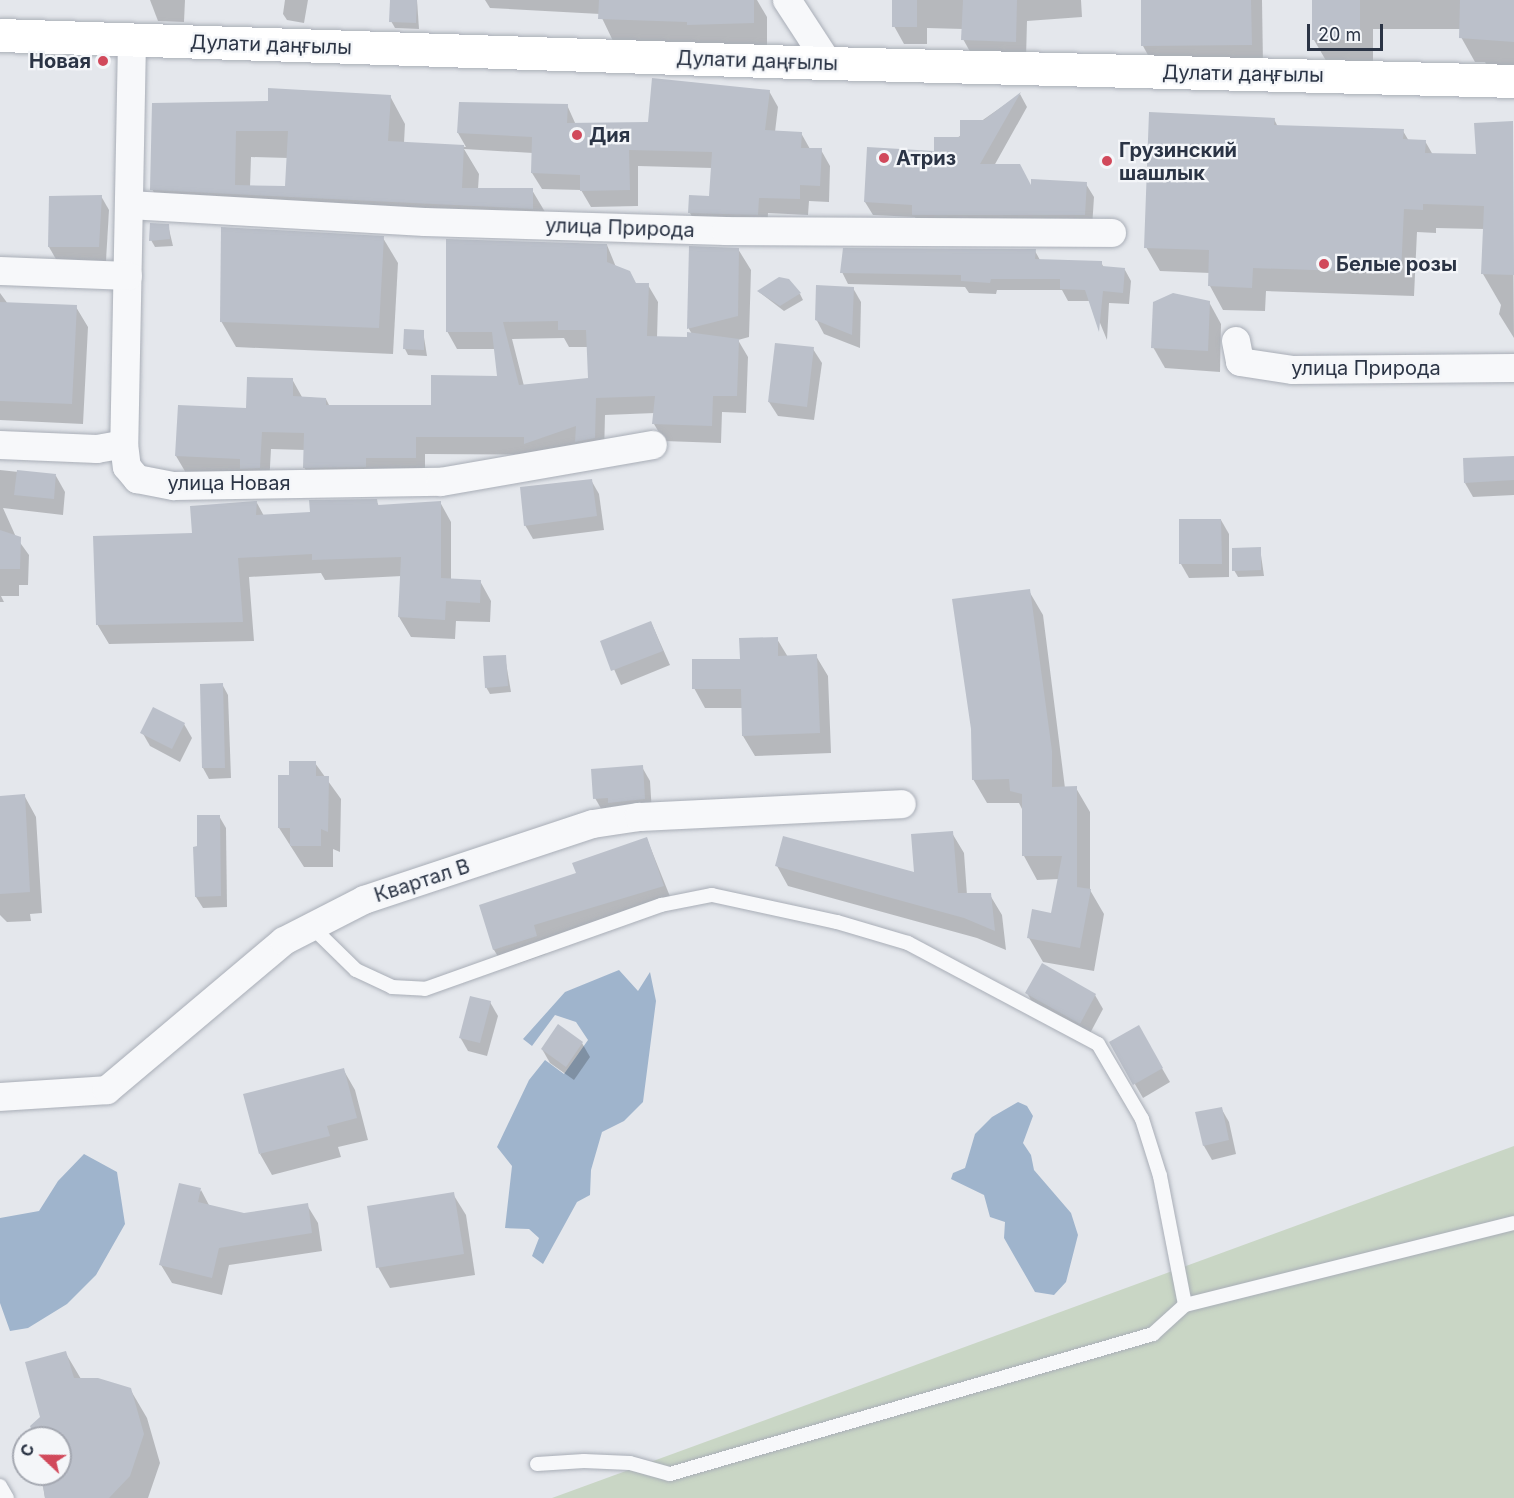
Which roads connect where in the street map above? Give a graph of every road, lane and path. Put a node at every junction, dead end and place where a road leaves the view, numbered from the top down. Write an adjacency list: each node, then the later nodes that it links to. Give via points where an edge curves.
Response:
1 (787, 0): 4 (street)
2 (0, 35): 3 (main road, Дулати даңғылы)
3 (132, 41): 4 (main road, Дулати даңғылы); 6 (street, улица Новая)
4 (828, 63): 5 (main road, Дулати даңғылы)
5 (1514, 81)
6 (129, 205): 7 (street, улица Природа, via 425,222 703,230); 9 (street, улица Новая)
7 (1112, 233)
8 (0, 271): 9 (street)
9 (128, 276): 12 (street, улица Новая)
10 (1236, 341): 11 (street, улица Природа, via 1240,362 1293,370)
11 (1514, 368)
12 (124, 444): 13 (street, via 97,449); 14 (street, улица Новая, via 127,467 137,479 174,486 441,482)
13 (0, 445)
14 (653, 445)
15 (902, 804): 16 (street, Квартал В, via 639,817 593,824 364,900)
16 (311, 926): 17 (street, Квартал В, via 284,941 107,1090); 19 (lane, via 356,970 392,987 425,989 661,905 712,894 837,922 908,943 1098,1044 1142,1119 1161,1176)
17 (0, 1098)
18 (1514, 1223): 19 (lane)
19 (1185, 1305): 20 (lane, via 1153,1334 670,1474 630,1463)
20 (537, 1464)
21 (0, 1486): 22 (lane)
22 (7, 1498)

